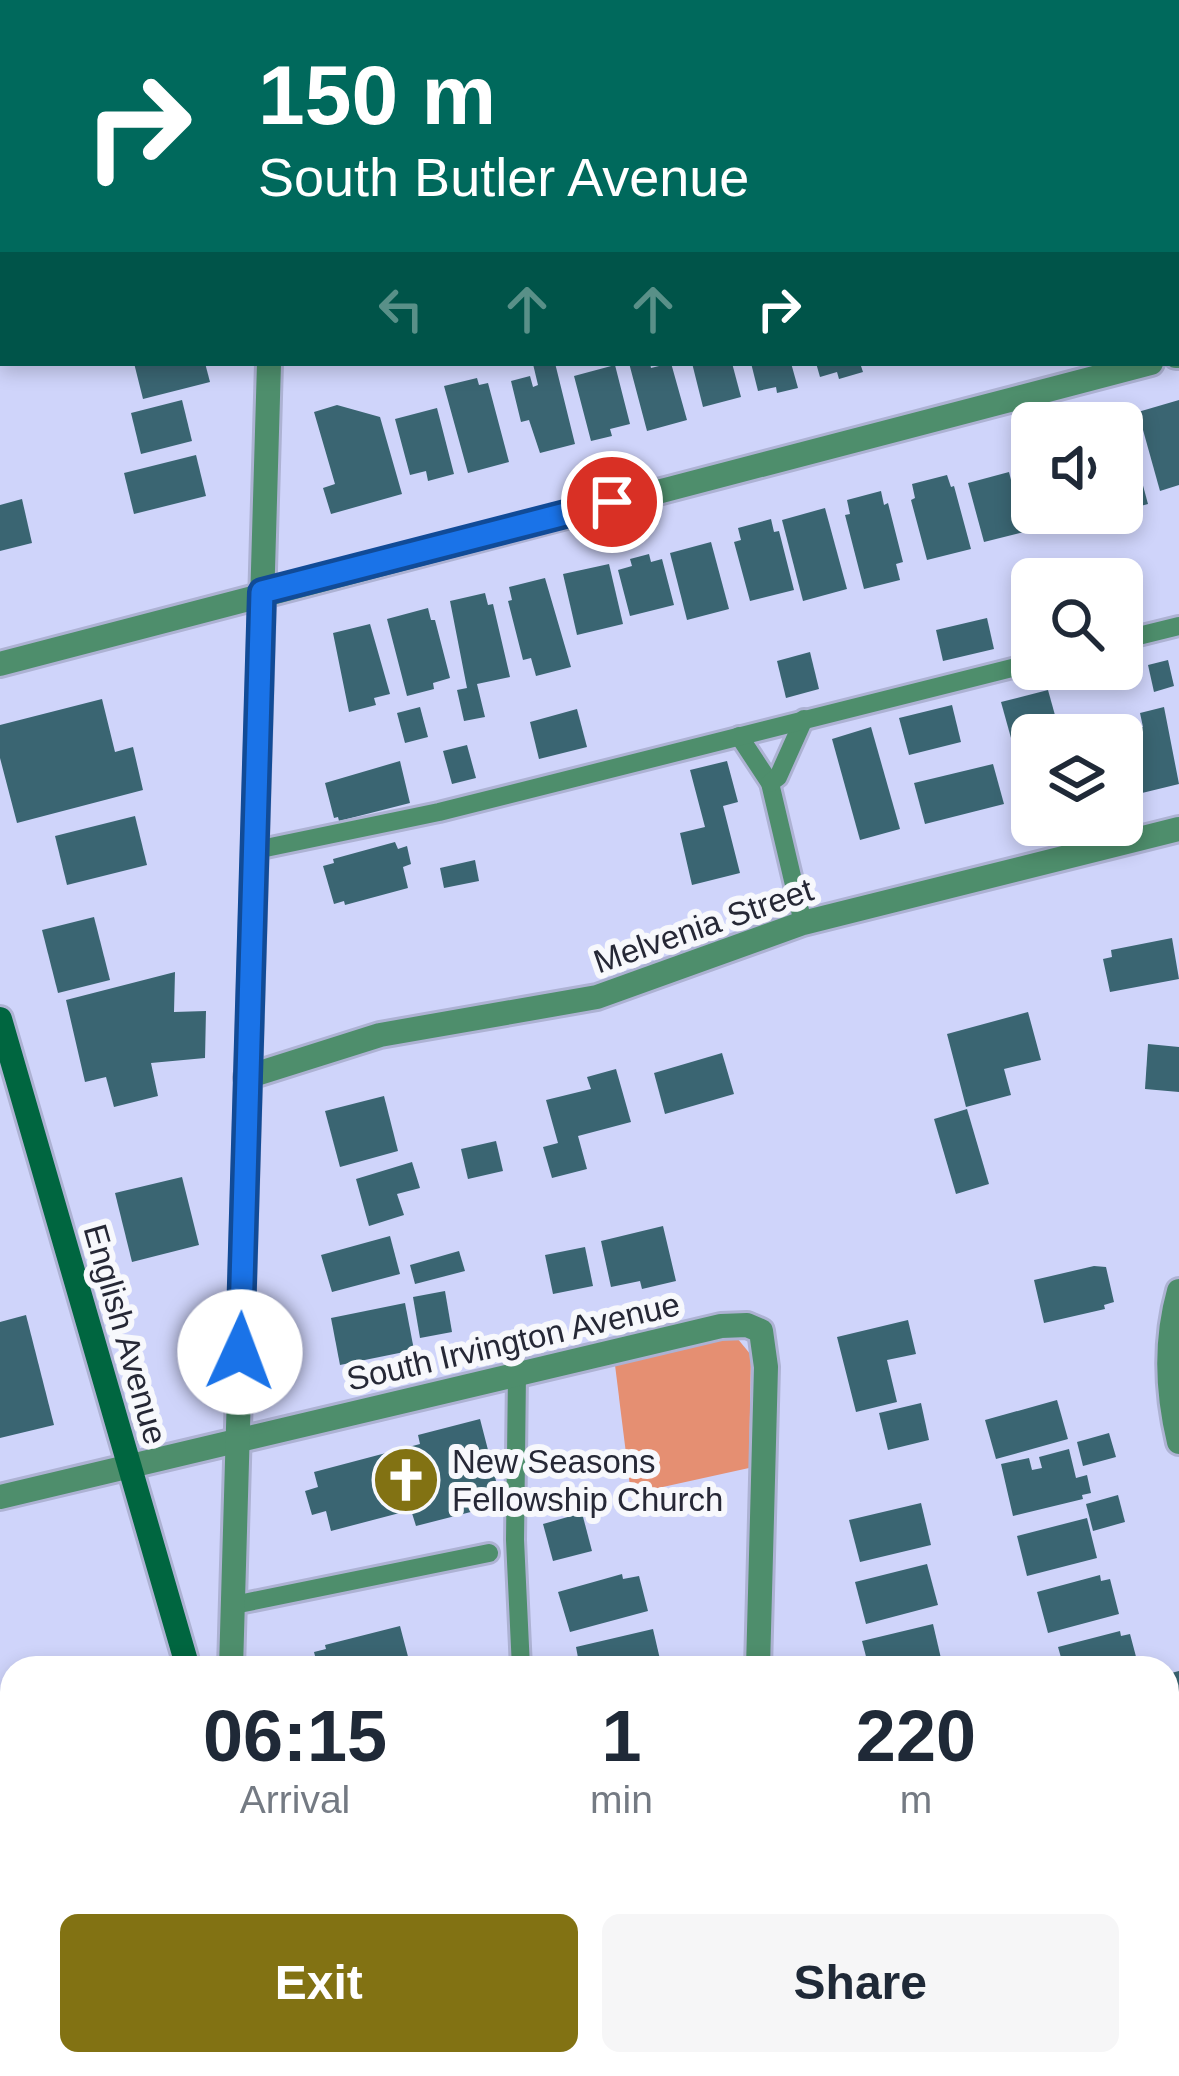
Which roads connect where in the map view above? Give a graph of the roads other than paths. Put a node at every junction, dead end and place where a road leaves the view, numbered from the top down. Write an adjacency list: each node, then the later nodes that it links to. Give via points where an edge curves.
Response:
1 (269, 366): 3 (street)
2 (1138, 366): 3 (street)
3 (262, 592): 6 (street); 12 (street)
4 (1179, 626): 5 (lane)
5 (1143, 635)
6 (0, 664)
7 (1011, 668): 8 (lane)
8 (804, 719): 9 (lane); 10 (lane)
9 (739, 736): 10 (lane); 12 (lane)
10 (770, 783): 13 (lane)
11 (1179, 829): 13 (street, Melvenia Street)
12 (256, 850): 15 (street)
13 (803, 922): 15 (street, Melvenia Street, via 597,997 380,1035)
14 (0, 1019): 20 (main road, English Avenue)
15 (248, 1077): 18 (street)
16 (1179, 1291): 19 (street, via 1169,1379)
17 (517, 1374): 18 (street, South Irvington Avenue); 26 (lane); 27 (street, South Irvington Avenue, via 721,1326 761,1331)
18 (238, 1439): 20 (street, South Irvington Avenue); 23 (street)
19 (1179, 1442)
20 (129, 1464): 21 (street, South Irvington Avenue); 24 (main road, English Avenue)
21 (0, 1497)
22 (489, 1553): 23 (lane)
23 (234, 1605): 25 (street)
24 (185, 1656)
25 (232, 1656)
26 (520, 1656)
27 (758, 1656)

